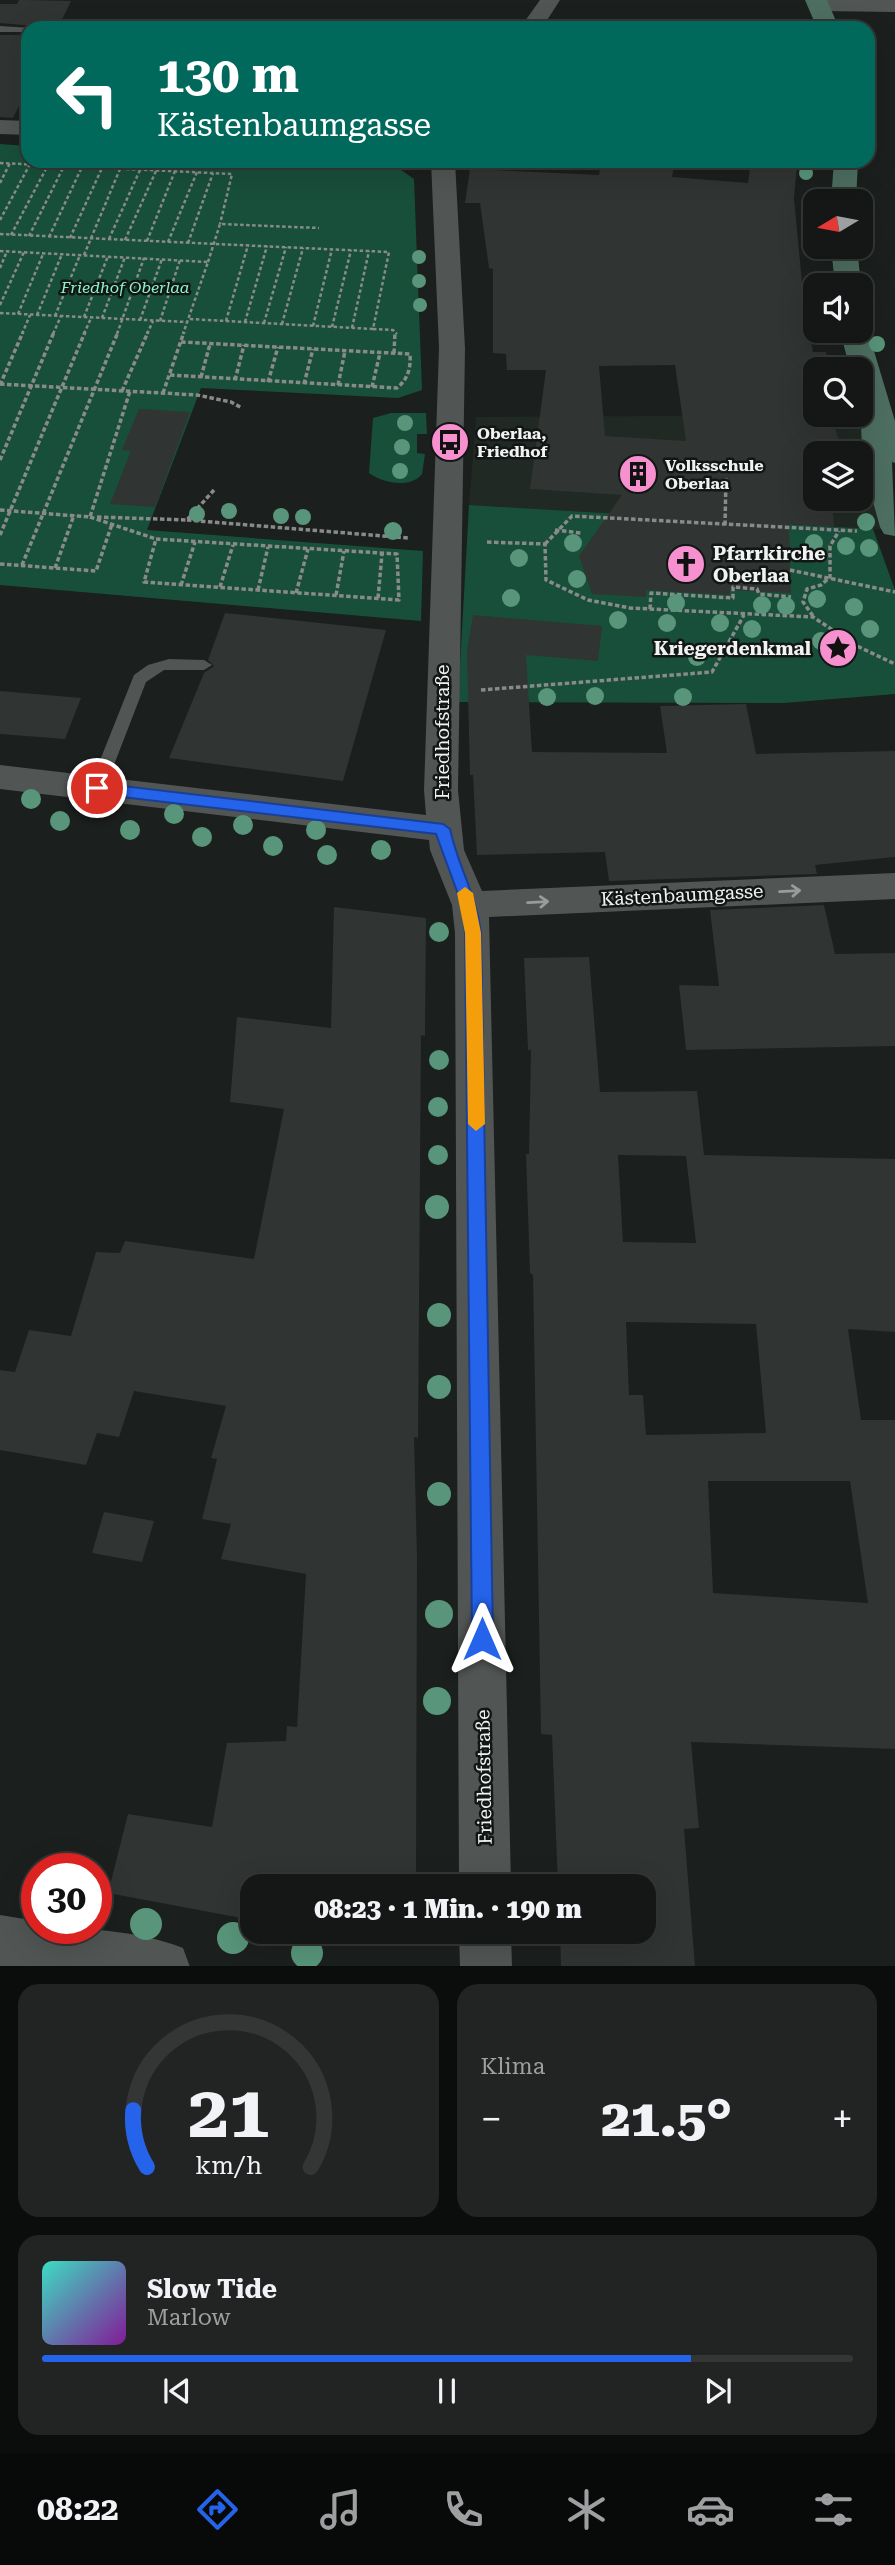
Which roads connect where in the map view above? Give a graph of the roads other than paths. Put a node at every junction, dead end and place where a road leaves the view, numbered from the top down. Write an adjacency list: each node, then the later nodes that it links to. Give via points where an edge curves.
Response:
1 (550, 0): 4 (street)
2 (818, 2): 3 (street); 5 (main road)
3 (895, 6)
4 (536, 21)
5 (825, 21)
6 (0, 29): 7 (lane)
7 (21, 30)
8 (0, 127): 9 (street)
9 (21, 128)
10 (443, 168): 19 (street, Friedhofstraße, via 452,348 442,693)
11 (846, 168): 12 (main road)
12 (845, 189)
13 (873, 403): 14 (main road); 15 (main road, via 877,466)
14 (895, 454)
15 (895, 527)
16 (204, 665): 18 (lane, via 163,664 139,679)
17 (0, 777): 18 (street)
18 (97, 788): 19 (street)
19 (443, 829): 21 (street, Friedhofstraße)
20 (895, 886): 21 (street, Kästenbaumgasse, one-way to 20)
21 (470, 905): 22 (street, Friedhofstraße)
22 (485, 1874)
23 (0, 1941): 25 (street)
24 (485, 1944): 26 (street)
25 (164, 1966)
26 (486, 1966)

